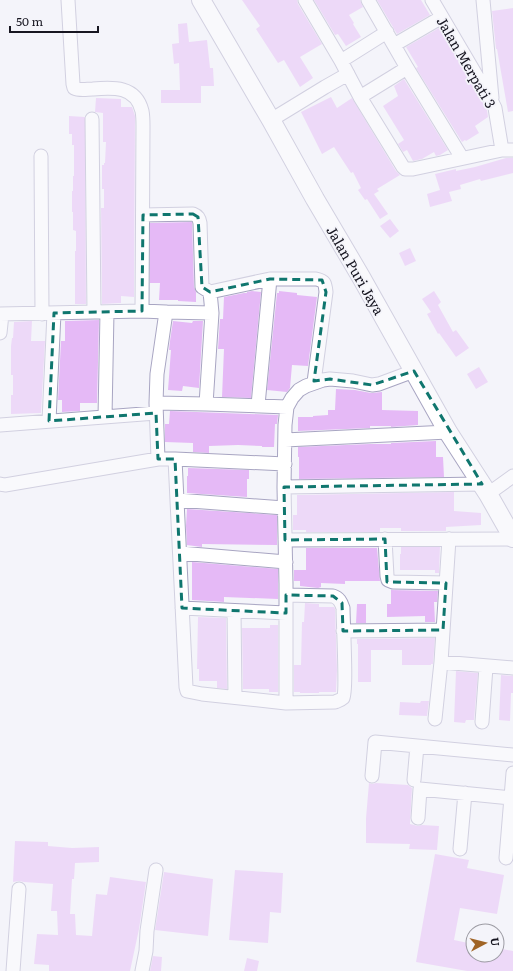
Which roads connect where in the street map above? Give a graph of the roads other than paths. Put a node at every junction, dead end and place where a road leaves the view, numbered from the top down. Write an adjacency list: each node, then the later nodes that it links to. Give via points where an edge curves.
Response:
1 (68, 0): 20 (street, via 74,88 120,88 132,94 142,110)
2 (201, 0): 15 (street, Jalan Puri Jaya)
3 (305, 0): 10 (street)
4 (368, 0): 8 (street)
5 (432, 0): 7 (street, Jalan Merpati 3)
6 (483, 0): 14 (street)
7 (442, 17): 9 (street); 14 (street, Jalan Merpati 3)
8 (387, 32): 9 (street); 10 (street)
9 (394, 45): 11 (street)
10 (342, 61): 12 (street)
11 (407, 68): 13 (street); 19 (street)
12 (348, 74): 13 (street); 15 (street)
13 (360, 96): 19 (street, via 405,169)
14 (492, 102): 17 (street, Jalan Merpati 3)
15 (277, 116): 30 (street, Jalan Puri Jaya, via 315,199)
16 (92, 119): 24 (street)
17 (507, 150): 19 (street)
18 (41, 156): 28 (street)
19 (462, 158)
20 (143, 215): 22 (street, via 193,214 198,217 202,287); 23 (street)
21 (270, 279): 22 (street); 31 (street, via 316,279 324,282 326,292); 33 (street)
22 (210, 292): 26 (street)
23 (142, 311): 24 (street); 25 (street)
24 (101, 312): 28 (street); 36 (street)
25 (166, 312): 26 (street); 35 (street, via 157,374)
26 (212, 313): 32 (street)
27 (1, 314): 28 (street); 29 (street)
28 (48, 314): 37 (street)
29 (0, 333)
30 (414, 371): 31 (street, via 372,385 330,379); 39 (street, Jalan Puri Jaya)
31 (314, 382): 34 (street, via 299,390)
32 (206, 404): 33 (street); 35 (street)
33 (258, 406): 34 (street)
34 (287, 407): 40 (street)
35 (156, 408): 36 (street); 41 (street)
36 (105, 417): 37 (street)
37 (49, 421): 38 (street)
38 (0, 425)
39 (448, 432): 40 (street); 47 (street, Jalan Puri Jaya)
40 (285, 440): 43 (street)
41 (158, 459): 42 (street); 45 (street)
42 (175, 459): 43 (street); 48 (street)
43 (285, 464): 46 (street)
44 (513, 476): 47 (street)
45 (0, 484)
46 (284, 487): 47 (street); 49 (street)
47 (490, 488): 52 (street, Jalan Puri Jaya)
48 (177, 500): 49 (street); 54 (street)
49 (284, 508): 53 (street)
50 (385, 539): 51 (street); 53 (street); 56 (street, via 388,580)
51 (449, 539): 52 (street); 56 (street)
52 (513, 539)
53 (285, 540): 55 (street)
54 (180, 553): 55 (street); 58 (street)
55 (286, 562): 57 (street)
56 (446, 583): 62 (street)
57 (286, 595): 60 (street); 61 (street, via 336,597 342,603)
58 (182, 608): 59 (street); 66 (street, via 186,689 189,692)
59 (234, 611): 60 (street); 66 (street)
60 (286, 613): 67 (street)
61 (343, 630): 62 (street); 67 (street, via 345,689 342,698 334,702)
62 (444, 630): 63 (street)
63 (441, 662): 64 (street); 68 (street)
64 (486, 667): 65 (street); 69 (street)
65 (513, 668)
66 (235, 697): 67 (street)
67 (286, 703)
68 (435, 719)
69 (482, 722)
70 (417, 746): 71 (street); 72 (street, via 375,742); 74 (street)
71 (513, 755)
72 (372, 776)
73 (513, 779): 76 (street)
74 (414, 780)
75 (465, 793): 76 (street); 77 (street, via 420,789); 79 (street)
76 (511, 798): 78 (street)
77 (418, 818)
78 (510, 843): 80 (street)
79 (460, 849)
80 (506, 858)
81 (156, 870): 84 (street)
82 (19, 888): 83 (street)
83 (13, 971)
84 (142, 971)

